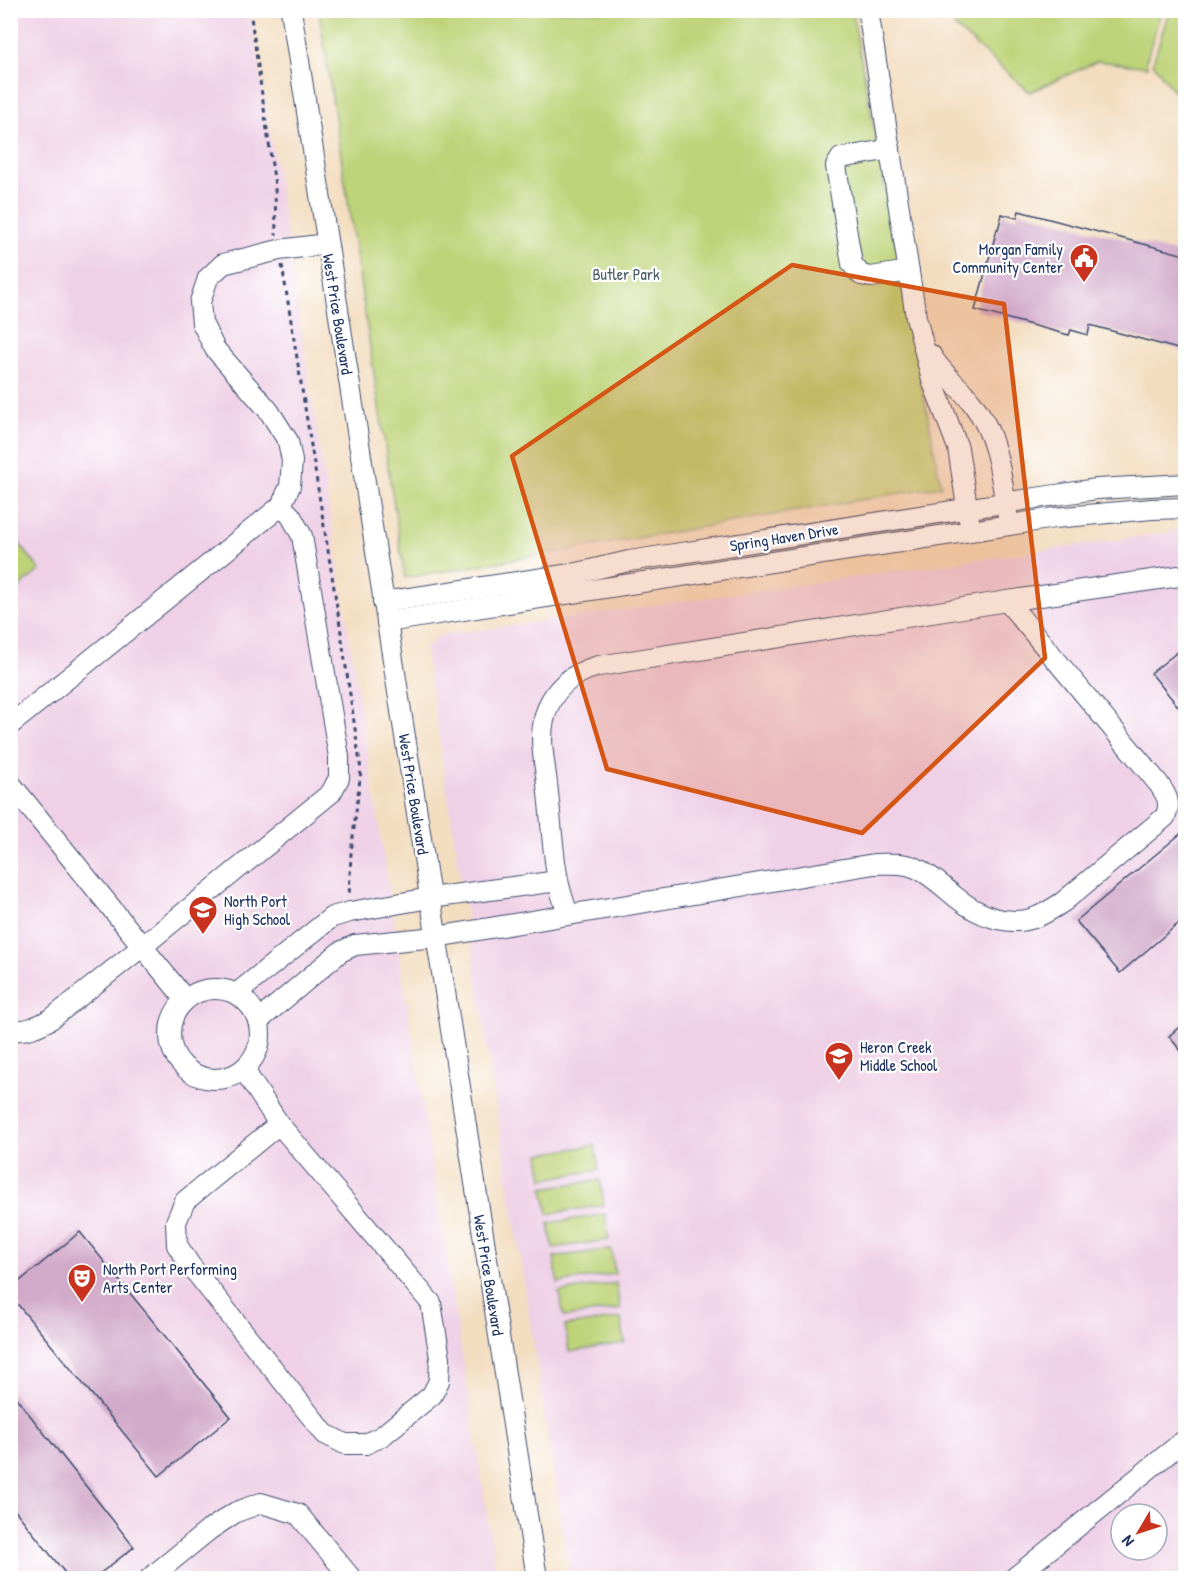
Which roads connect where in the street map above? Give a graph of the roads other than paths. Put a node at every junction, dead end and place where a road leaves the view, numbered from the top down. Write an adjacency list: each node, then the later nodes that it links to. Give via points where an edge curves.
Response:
1 (291, 10): 4 (street, West Price Boulevard)
2 (868, 10): 3 (street)
3 (890, 149): 5 (street); 5 (street, via 841,158 836,166 852,264 861,275 871,277)
4 (327, 244): 9 (street, via 279,250 223,264 208,278 200,302 202,323 215,349 269,411 288,441 292,461 290,486); 16 (street, West Price Boulevard)
5 (909, 271): 6 (street)
6 (923, 343): 8 (street, via 985,424 995,450); 10 (street, via 932,380 958,448)
7 (1185, 484): 8 (street, Spring Haven Drive, via 1097,489)
8 (1005, 502): 10 (street, Spring Haven Drive); 12 (street)
9 (281, 506): 18 (street); 25 (street, via 302,536 339,757 339,778 331,793)
10 (967, 508): 13 (street); 16 (street, Spring Haven Drive)
11 (1185, 508): 12 (street, Spring Haven Drive, via 1099,513)
12 (1009, 525): 13 (street, Spring Haven Drive)
13 (971, 531): 17 (street, Spring Haven Drive)
14 (1185, 575): 15 (street)
15 (1007, 601): 20 (street, via 599,666 573,676 549,705 542,732); 22 (street, via 1158,783 1169,802 1165,817 1062,902 1034,918 1016,921 984,916 915,868 874,864)
16 (383, 602): 17 (street, West Price Boulevard)
17 (387, 622): 21 (street, West Price Boulevard)
18 (10, 725)
19 (10, 783): 25 (street)
20 (558, 881): 21 (street); 22 (street)
21 (430, 898): 23 (street, via 350,912 332,917); 24 (street, West Price Boulevard)
22 (568, 915): 24 (street)
23 (320, 927): 26 (street); 27 (street)
24 (436, 937): 26 (street, via 354,945); 36 (street, West Price Boulevard)
25 (143, 946): 28 (street); 30 (street, via 51,1019 35,1028)
26 (340, 952): 29 (street)
27 (236, 994): 28 (street, via 219,989 201,991); 29 (street, via 250,1005)
28 (185, 999): 31 (street, via 174,1013 169,1030 171,1048 180,1063 193,1075 211,1080 228,1078)
29 (258, 1021): 31 (street, via 260,1039 255,1056)
30 (10, 1029)
31 (244, 1070): 32 (street)
32 (279, 1124): 32 (street, via 185,1201 176,1222 177,1245 325,1434 345,1444 366,1444 382,1436 432,1395 439,1381 440,1359 431,1303)
33 (1185, 1439): 37 (street)
34 (150, 1578): 35 (street, via 209,1530 236,1512 261,1503 298,1514)
35 (351, 1578)
36 (537, 1578)
37 (1014, 1578)

